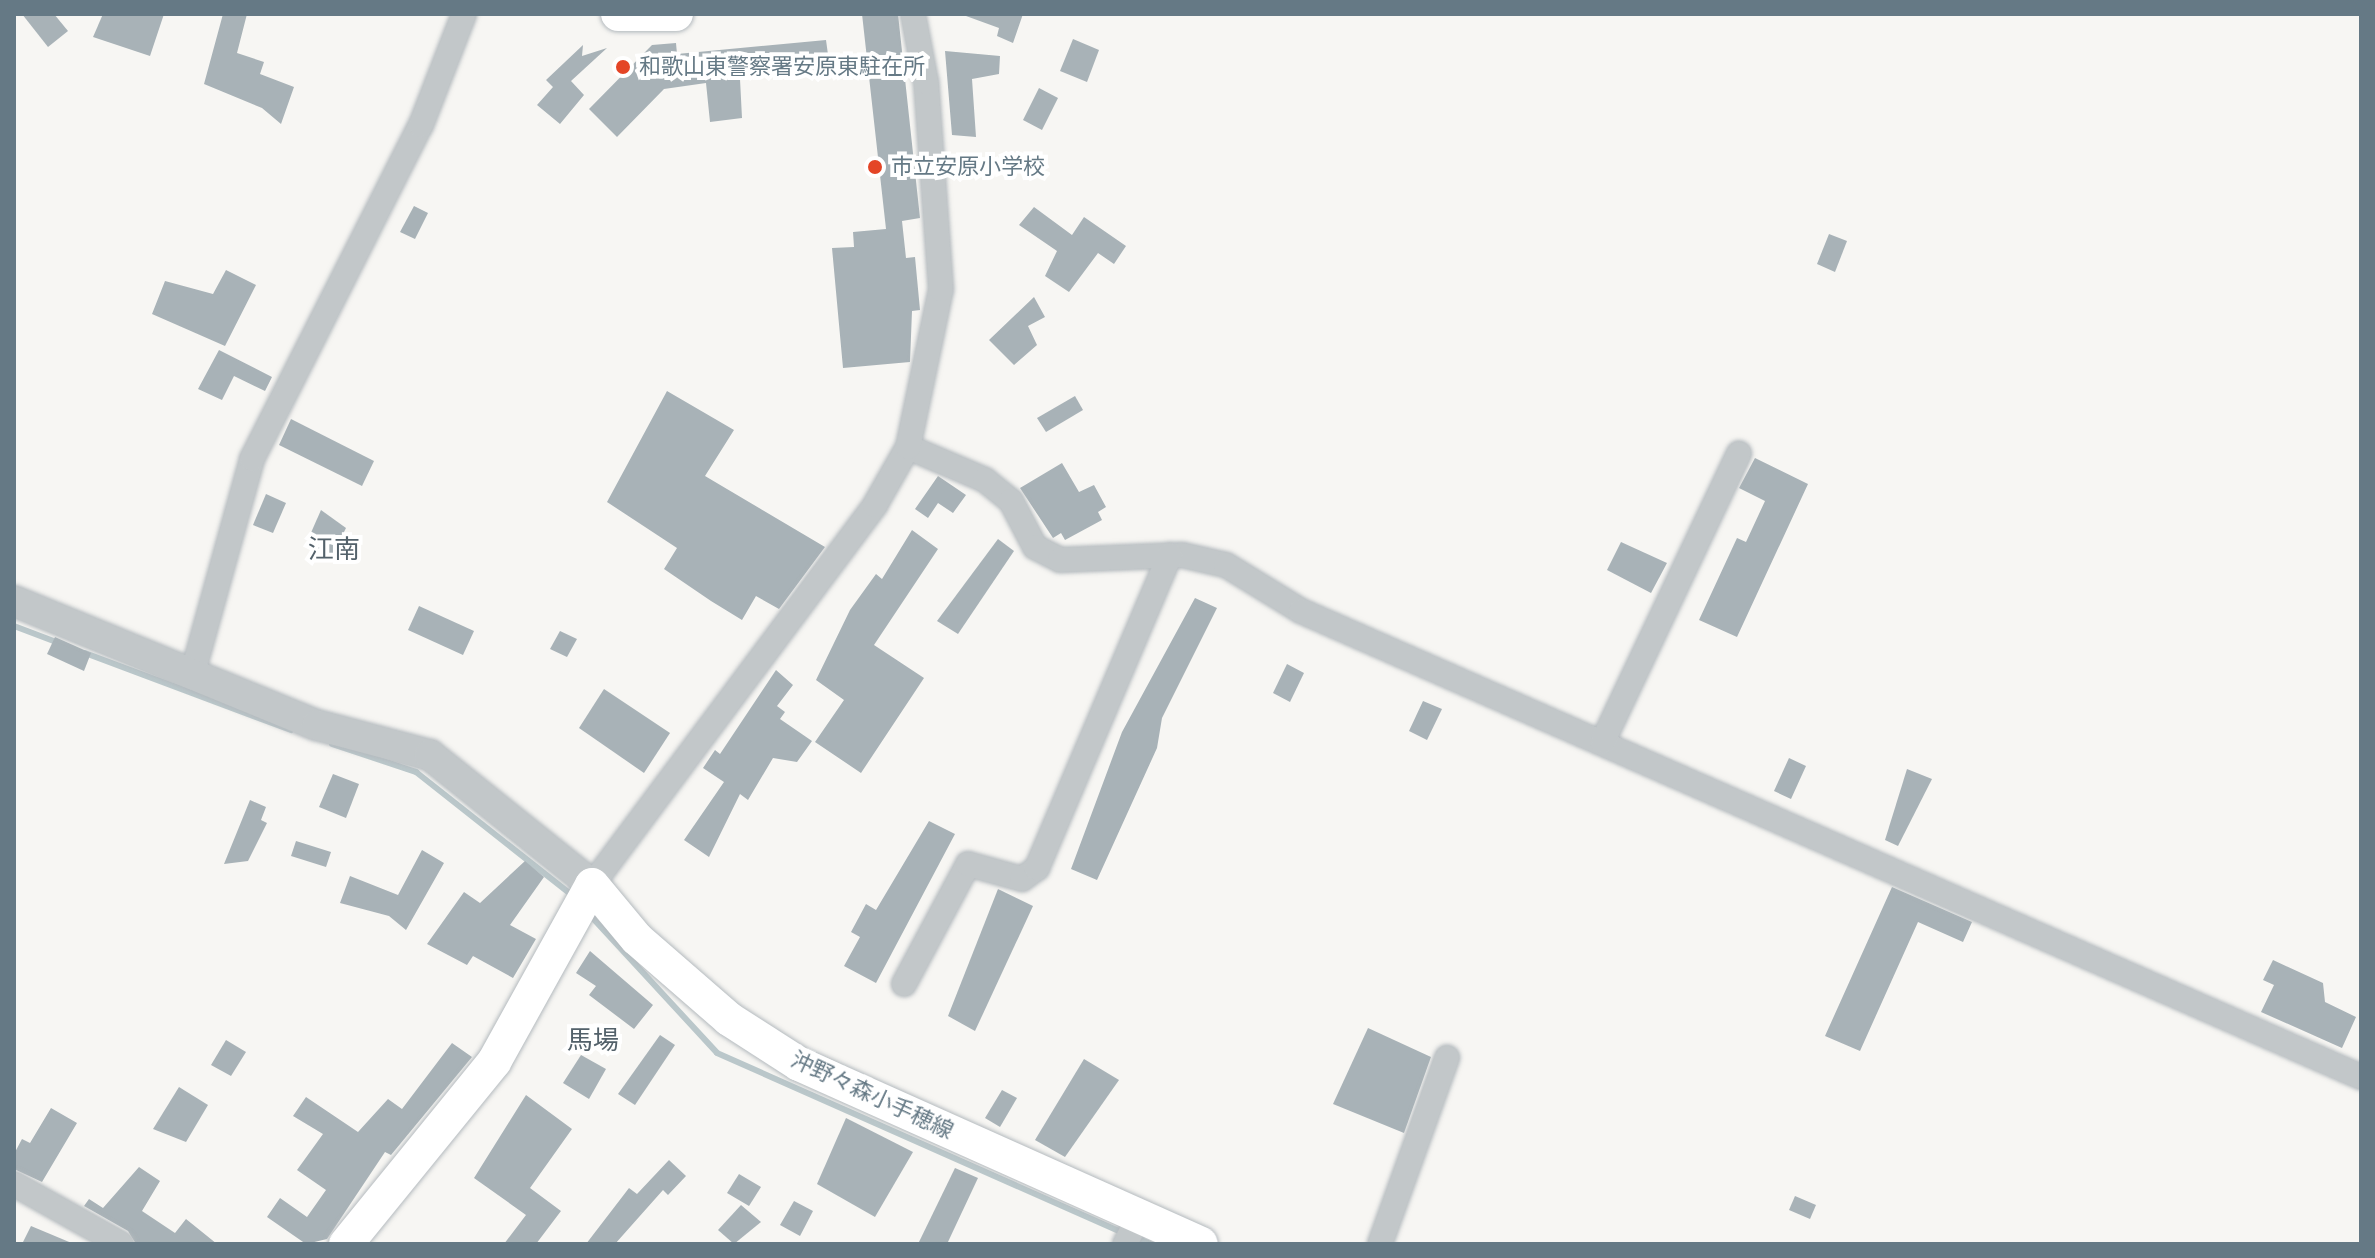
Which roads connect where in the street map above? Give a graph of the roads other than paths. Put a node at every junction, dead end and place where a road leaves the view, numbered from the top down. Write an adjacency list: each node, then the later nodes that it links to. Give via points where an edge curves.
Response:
1 (464, 14): 9 (street, via 421,125 252,459)
2 (618, 14): 3 (main road)
3 (676, 14)
4 (913, 14): 5 (street, via 926,82 941,289)
5 (908, 447): 7 (street, via 985,480 1011,501 1035,547 1060,560); 11 (street, via 875,505)
6 (1739, 453): 10 (street)
7 (1170, 555): 10 (street, via 1226,565 1301,611); 12 (street, via 1037,868 1022,879 968,864)
8 (14, 601): 9 (street)
9 (193, 672): 11 (street, via 317,725 430,755)
10 (1603, 741): 14 (street)
11 (592, 885): 16 (main road, 沖野々森小手穂線, via 637,939 729,1019 799,1064); 18 (main road, via 494,1062)
12 (904, 984)
13 (1447, 1058): 20 (street)
14 (2361, 1077)
15 (14, 1184): 17 (street)
16 (1132, 1230): 19 (main road, 沖野々森小手穂線)
17 (121, 1244)
18 (346, 1244)
19 (1201, 1244)
20 (1380, 1244)

